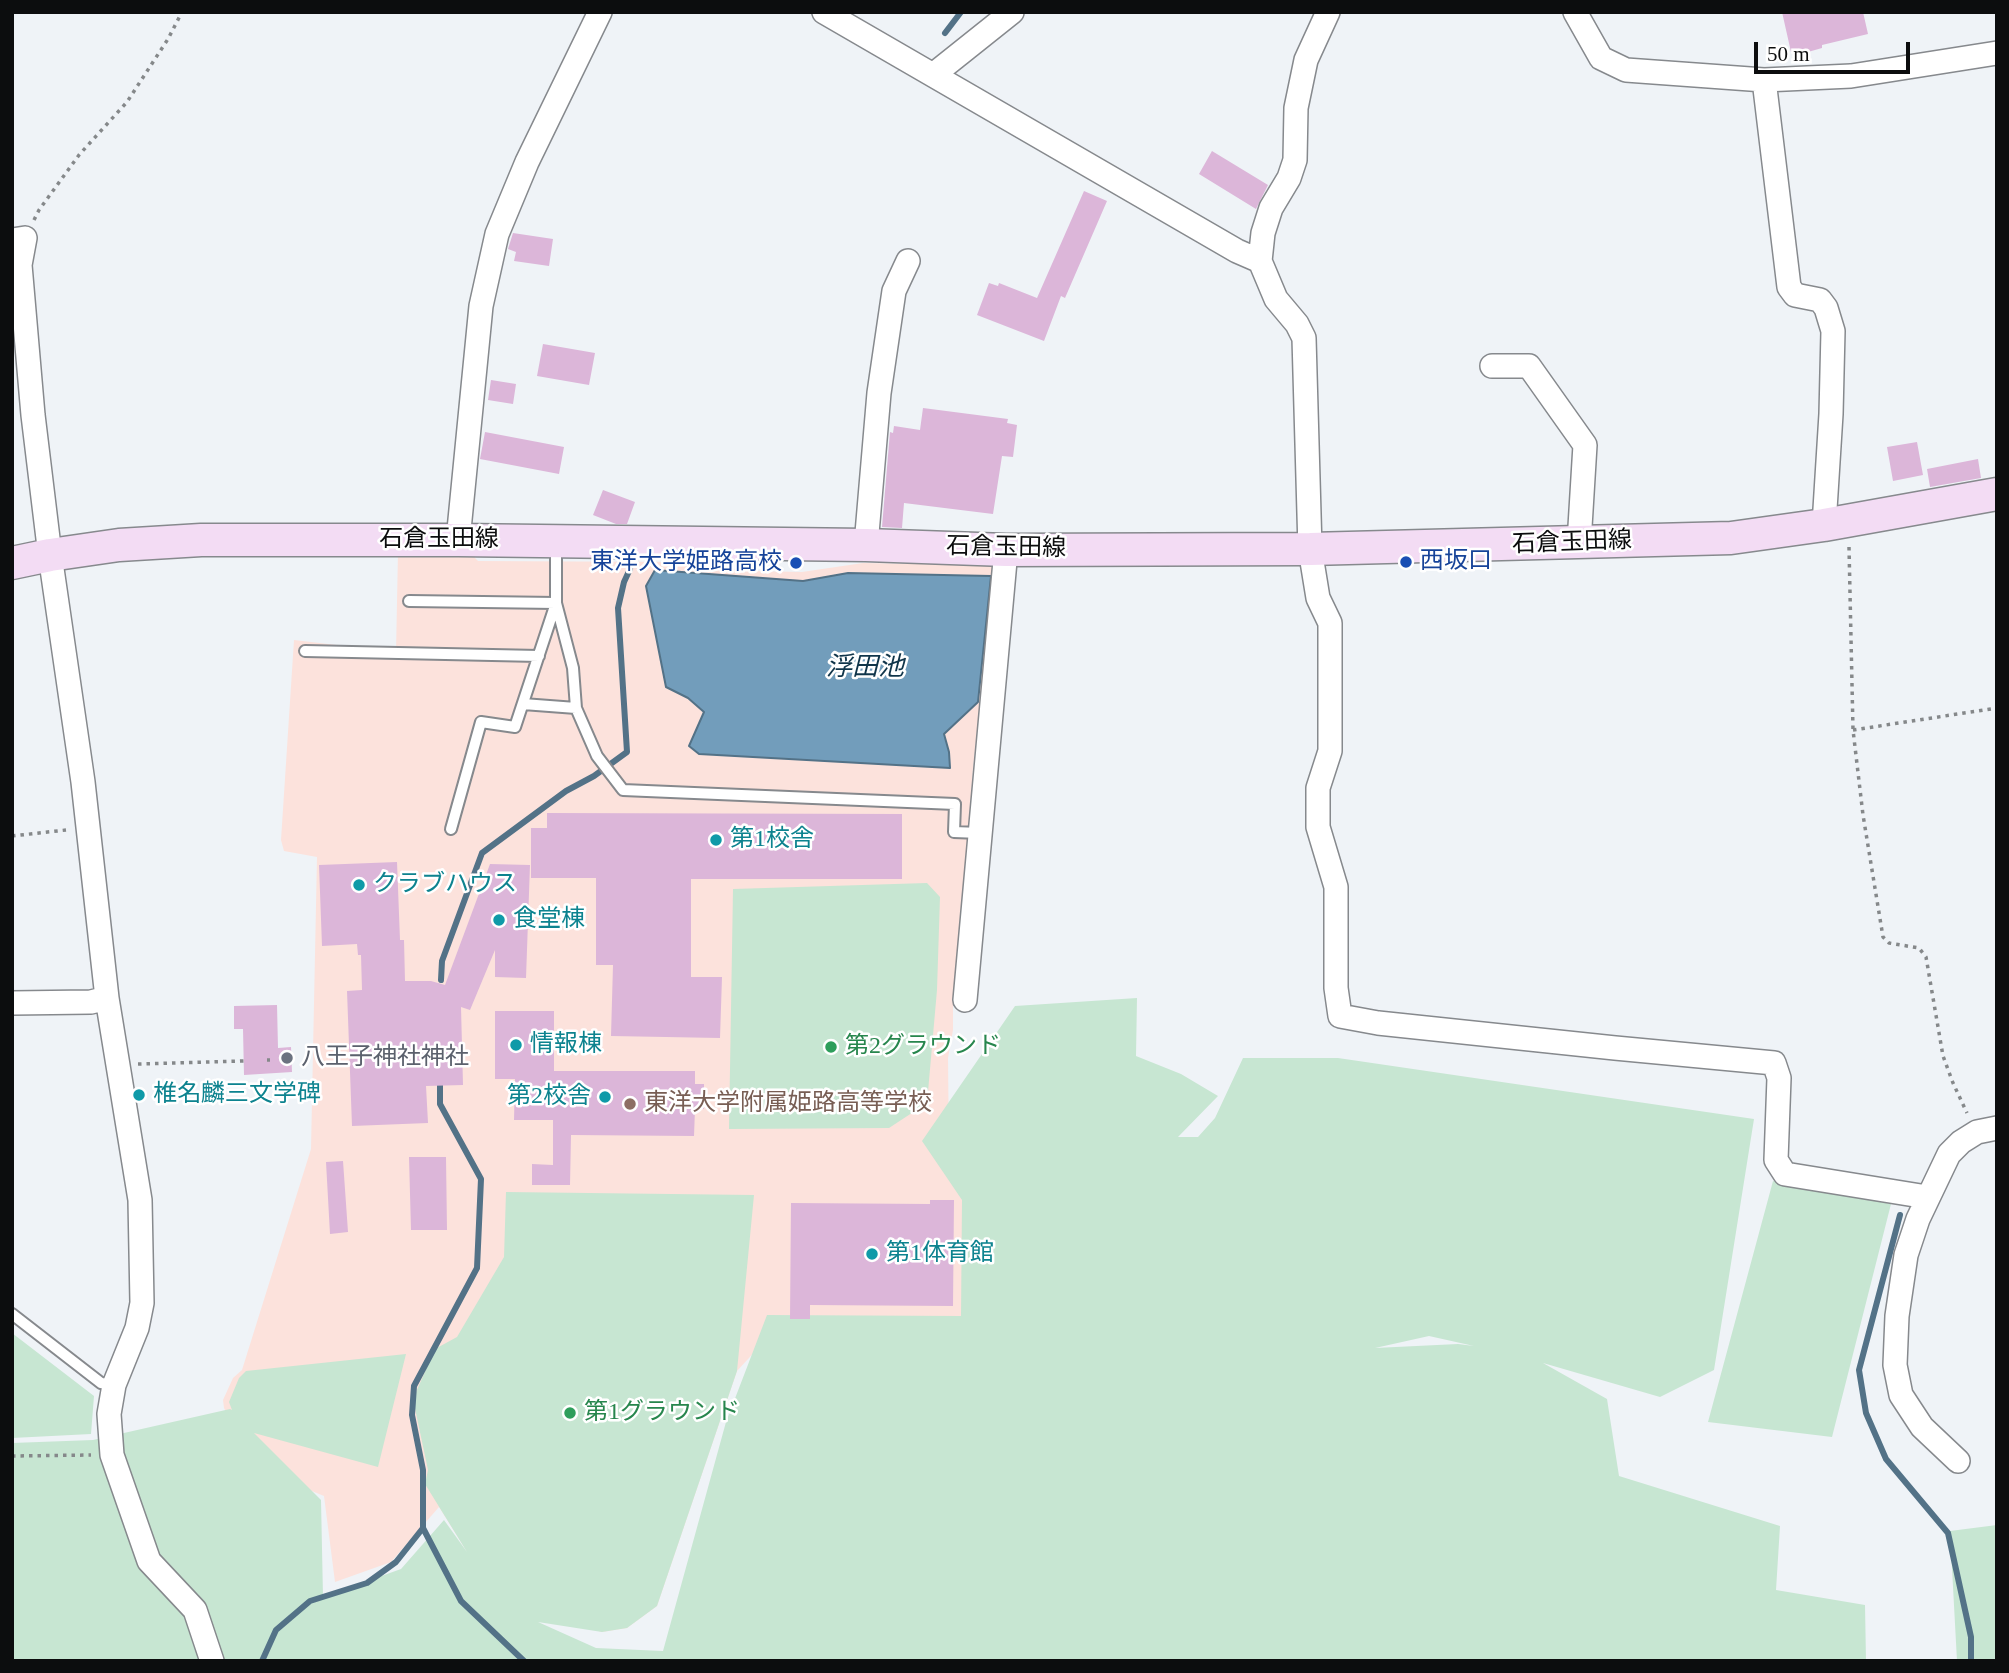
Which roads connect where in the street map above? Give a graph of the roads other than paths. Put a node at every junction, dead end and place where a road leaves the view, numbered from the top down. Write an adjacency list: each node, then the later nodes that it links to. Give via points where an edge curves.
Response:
1 (600, 12): 15 (street, via 496,234 481,306)
2 (824, 12): 7 (street)
3 (1012, 12): 7 (street)
4 (1328, 12): 11 (street, via 1306,60 1296,108 1295,160 1271,208)
5 (1574, 12): 8 (street, via 1601,58 1626,70)
6 (1997, 53): 8 (street, via 1851,76)
7 (933, 75): 11 (street)
8 (1763, 80): 14 (street, via 1789,287 1796,295 1820,300 1833,331)
9 (19, 239): 21 (street, via 24,331)
10 (908, 261): 18 (street, via 894,291 879,393)
11 (1261, 261): 20 (street, via 1276,299 1304,338)
12 (1492, 366): 17 (street, via 1529,366 1585,445)
13 (1997, 494): 14 (main road, 石倉玉田線)
14 (1836, 523): 17 (main road, 石倉玉田線, via 1731,538)
15 (458, 540): 16 (main road, 石倉玉田線); 21 (main road, 石倉玉田線, via 201,540)
16 (556, 542): 18 (main road, 石倉玉田線); 24 (lane)
17 (1580, 543): 20 (main road, 石倉玉田線)
18 (866, 545): 19 (main road, 石倉玉田線)
19 (1006, 550): 20 (main road, 石倉玉田線); 30 (street)
20 (1310, 550): 35 (street, via 1318,598 1330,623 1329,751 1318,788 1318,827 1336,887 1340,1016 1774,1063 1779,1078 1776,1160 1785,1174)
21 (50, 555): 22 (main road, 石倉玉田線); 31 (street)
22 (12, 563)
23 (409, 601): 24 (lane)
24 (556, 603): 26 (lane); 28 (lane, via 573,668)
25 (305, 651): 26 (lane)
26 (539, 656): 27 (lane)
27 (523, 704): 28 (lane); 29 (lane, via 515,727 481,722)
28 (576, 708): 30 (lane, via 597,756 623,790 955,804 954,832)
29 (451, 829)
30 (980, 833): 32 (street)
31 (107, 998): 33 (street); 37 (street, via 140,1200 142,1303)
32 (965, 1000)
33 (12, 1003)
34 (1987, 1130): 35 (street, via 1961,1142 1950,1154)
35 (1927, 1198): 38 (street, via 1906,1255 1895,1365 1901,1395 1922,1427)
36 (12, 1314): 37 (lane, via 101,1383)
37 (114, 1385): 39 (street, via 109,1414 112,1455 149,1561 195,1610)
38 (1958, 1461)
39 (212, 1661)

